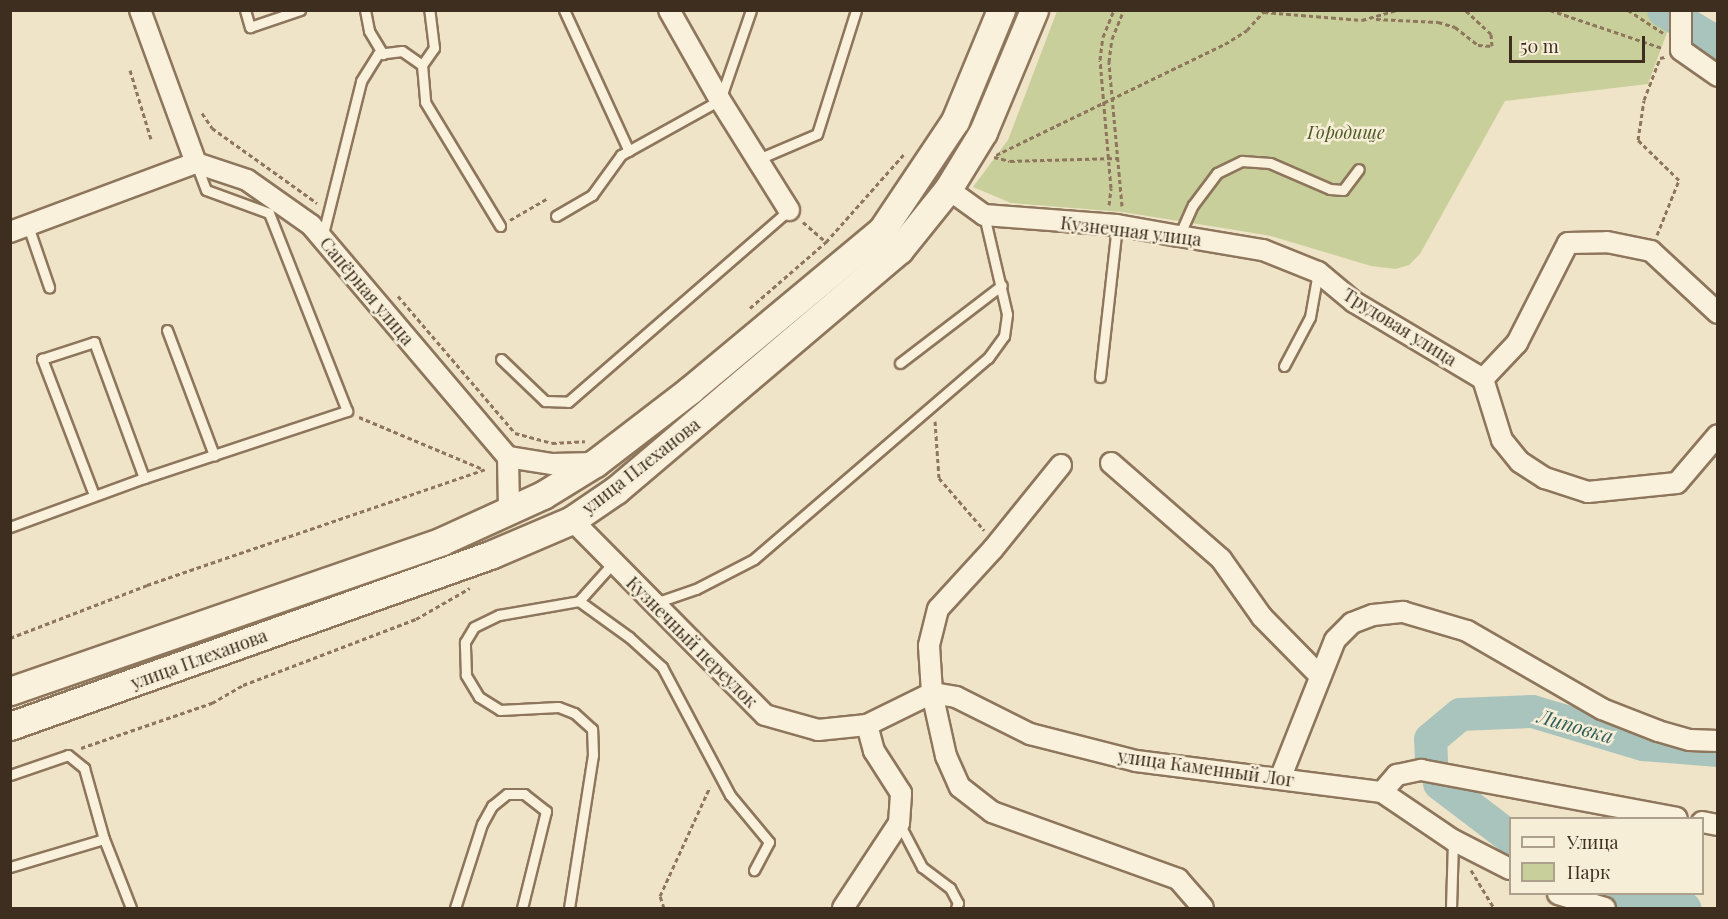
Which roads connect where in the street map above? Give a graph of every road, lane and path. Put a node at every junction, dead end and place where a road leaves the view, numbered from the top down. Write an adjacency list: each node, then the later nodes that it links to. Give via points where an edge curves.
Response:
1 (140, 10): 36 (street)
2 (245, 10): 3 (lane, via 250,27)
3 (300, 10)
4 (365, 10): 22 (lane, via 369,31)
5 (429, 10): 24 (lane, via 434,48)
6 (564, 10): 32 (lane)
7 (669, 10): 27 (street)
8 (751, 10): 27 (lane)
9 (856, 10): 35 (lane, via 817,134)
10 (1001, 10): 64 (main road, улица Плеханова, via 955,120 882,230 690,390)
11 (1034, 10): 38 (main road, улица Плеханова, via 988,122)
12 (1114, 10): 29 (path, via 1101,46)
13 (1124, 10): 28 (path, via 1109,48)
14 (1397, 10): 20 (path)
15 (1465, 10): 20 (path, via 1491,34 1492,46 1478,45 1455,27 1438,22)
16 (1550, 10): 21 (path)
17 (1628, 10): 21 (path)
18 (1681, 10): 21 (street)
19 (1264, 11): 20 (path); 28 (path, via 1247,30 1225,44)
20 (1376, 19)
21 (1675, 50): 26 (street)
22 (383, 54): 24 (lane, via 402,51); 47 (lane, via 378,54 361,81)
23 (1660, 58): 49 (path, via 1644,100 1638,140 1679,180)
24 (422, 65): 44 (lane, via 425,102)
25 (130, 70): 30 (path)
26 (1718, 76)
27 (720, 100): 32 (lane); 35 (street)
28 (1113, 100): 29 (path); 34 (path)
29 (1104, 104): 33 (path); 33 (path, via 992,157 1010,161)
30 (151, 139)
31 (908, 149): 48 (path)
32 (629, 151): 42 (lane, via 621,155 592,195)
33 (1109, 158): 34 (path); 43 (path)
34 (1118, 158): 43 (path)
35 (756, 160): 40 (street)
36 (196, 163): 45 (street); 47 (street, Сапёрная улица, via 247,180 311,225); 62 (lane, via 206,190 269,213)
37 (1359, 169): 46 (lane, via 1343,190 1330,189 1270,163 1242,161 1217,173 1193,205)
38 (948, 189): 41 (street); 72 (main road, улица Плеханова, via 899,250 643,468)
39 (548, 198): 44 (path)
40 (789, 210): 48 (path); 56 (lane, via 568,402 545,401)
41 (984, 215): 43 (street, Кузнечная улица); 51 (lane)
42 (556, 216)
43 (1115, 225): 46 (street, Кузнечная улица); 59 (lane)
44 (500, 226)
45 (19, 229): 52 (lane)
46 (1179, 236): 50 (street, Кузнечная улица, via 1263,250)
47 (322, 239): 66 (street, Сапёрная улица)
48 (826, 242): 53 (path)
49 (1651, 251): 54 (street); 60 (street, via 1607,242 1568,243 1517,343)
50 (1318, 272): 58 (lane, via 1310,317); 60 (street, Трудовая улица, via 1354,303)
51 (1002, 285): 57 (lane); 61 (lane, via 1007,314 1004,336 988,358)
52 (49, 287)
53 (745, 312)
54 (1718, 313)
55 (167, 330): 65 (lane)
56 (501, 359)
57 (900, 363)
58 (1284, 366)
59 (1100, 376)
60 (1483, 379): 63 (street, via 1502,440 1520,462 1545,478 1588,492 1677,483)
61 (933, 405): 74 (path, via 939,478 981,522); 78 (lane, via 753,559 696,589)
62 (347, 411): 65 (lane); 79 (path, via 402,438 485,470 147,585)
63 (1718, 435)
64 (590, 448): 66 (street, via 552,464); 71 (main road, улица Плеханова, via 543,495)
65 (214, 455): 69 (lane)
66 (508, 457): 71 (street)
67 (1111, 463): 80 (street, via 1221,559 1262,617)
68 (1061, 465): 74 (street)
69 (144, 478): 70 (lane); 70 (lane, via 94,342 42,359)
70 (94, 495): 73 (lane)
71 (509, 511): 81 (main road, улица Плеханова, via 442,541)
72 (572, 520): 75 (street, Кузнечный переулок); 84 (main road, улица Плеханова, via 490,555)
73 (10, 527)
74 (993, 549): 82 (street, via 938,609 929,646)
75 (613, 563): 77 (lane); 78 (street, Кузнечный переулок)
76 (471, 587): 86 (path, via 416,619 243,685 212,703 82,746)
77 (579, 601): 87 (lane, via 662,666); 102 (lane, via 500,615 474,627 465,642 466,675 479,697 500,710 558,707 574,713 592,729 593,755)
78 (653, 604): 83 (street, Кузнечный переулок, via 765,715 818,730)
79 (10, 638)
80 (1320, 676): 85 (street, via 1335,640 1352,623 1373,615 1403,612 1467,631 1602,709 1658,732 1690,740); 89 (street)
81 (10, 691)
82 (932, 693): 83 (street, Кузнечный переулок); 89 (street, улица Каменный Лог, via 956,697 1030,734 1136,761); 106 (street, via 946,756 960,787 992,812 1178,879)
83 (867, 725): 92 (street, via 874,751 901,793)
84 (10, 726)
85 (1718, 741)
86 (76, 762): 88 (lane, via 68,755); 93 (lane, via 84,768 92,790)
87 (718, 772): 97 (lane, via 730,795 770,842); 103 (path, via 660,896)
88 (10, 775)
89 (1280, 779): 90 (street, улица Каменный Лог)
90 (1382, 792): 91 (street, via 1396,775 1421,770); 94 (street)
91 (1667, 817)
92 (899, 823): 104 (street); 105 (lane, via 922,867 950,888 958,903)
93 (104, 839): 95 (lane); 99 (lane)
94 (1453, 840): 96 (street); 107 (lane); 108 (path)
95 (10, 867)
96 (1509, 868)
97 (754, 870)
98 (1561, 895): 109 (street)
99 (131, 909)
100 (455, 909): 101 (lane, via 492,806 507,794 516,794 540,802 546,811)
101 (522, 909)
102 (569, 909)
103 (664, 909)
104 (843, 909)
105 (956, 909)
106 (1203, 909)
107 (1451, 909)
108 (1494, 909)
109 (1605, 909)

